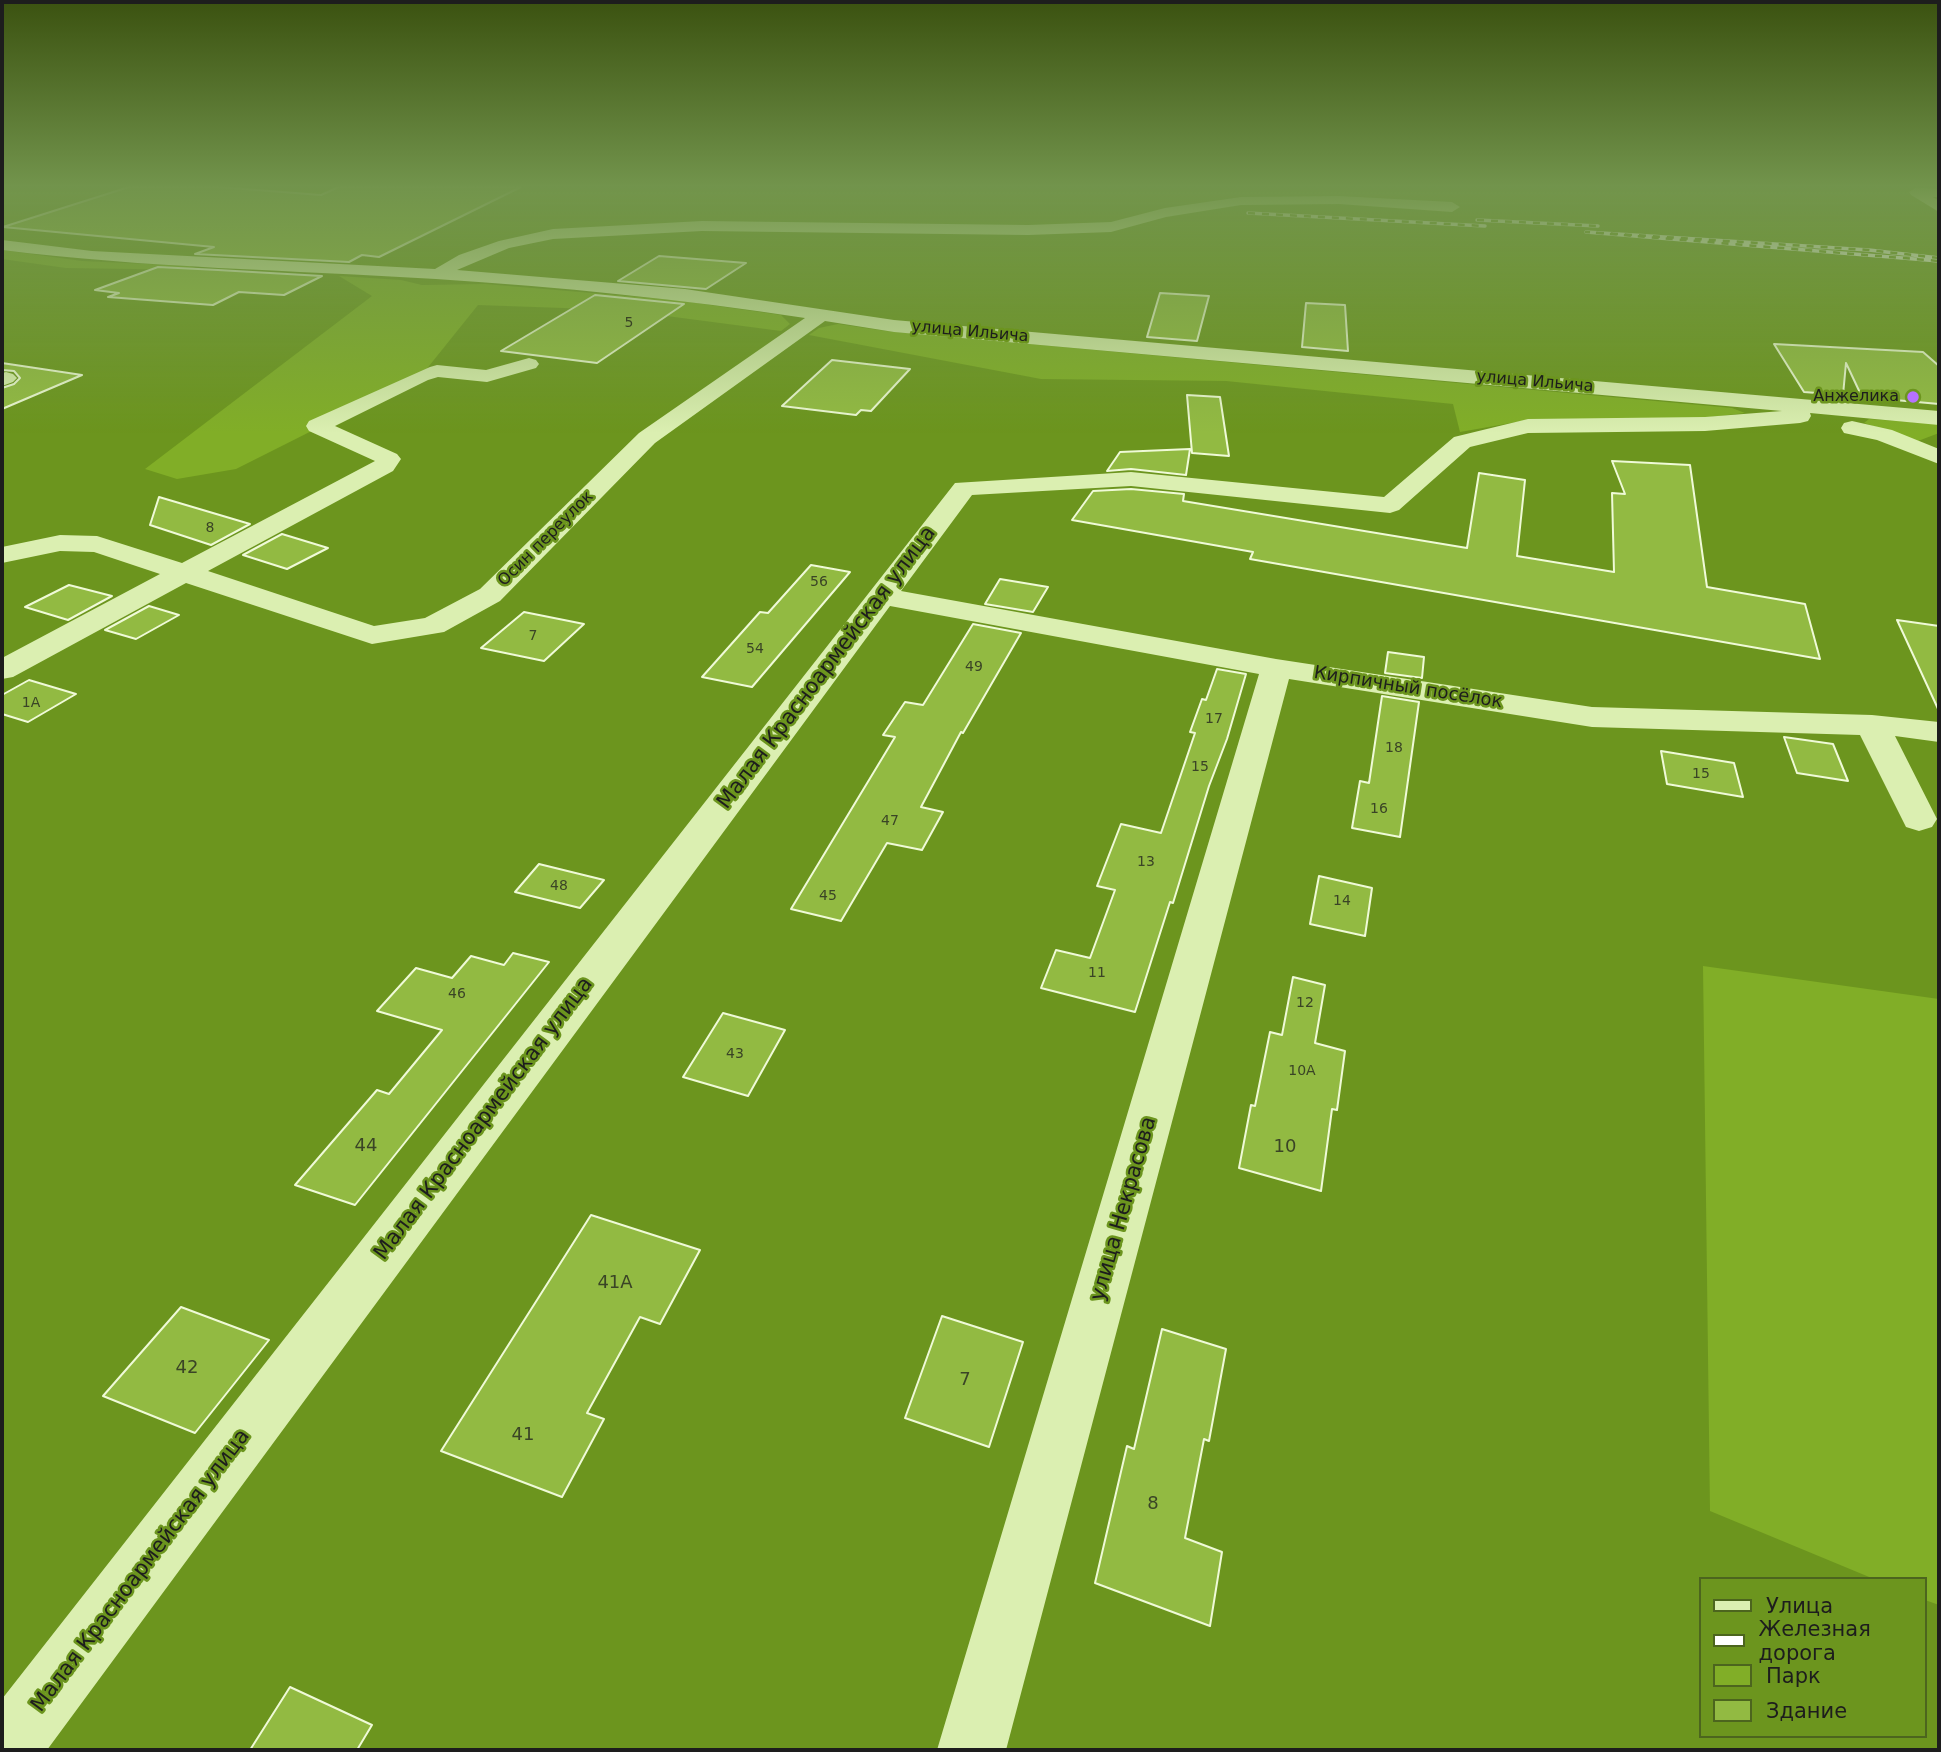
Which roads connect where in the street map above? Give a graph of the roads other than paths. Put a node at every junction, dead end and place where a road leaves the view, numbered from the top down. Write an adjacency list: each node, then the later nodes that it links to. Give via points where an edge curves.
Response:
1 (337, 269): 3 (street, улица Ильича)
2 (447, 269): 3 (street)
3 (438, 274): 4 (street, улица Ильича, via 685,294)
4 (823, 314): 6 (street, улица Ильича, via 894,326); 10 (street, Осин переулок, via 647,438 490,595 433,626 372,635)
5 (529, 364): 10 (street, via 487,376 437,371 317,426 389,459 384,466)
6 (1797, 411): 7 (street, улица Ильича); 8 (street, via 1884,435); 11 (street, Малая Красноармейская улица, via 1705,424 1528,426 1462,442 1390,505 1130,479 964,488)
7 (1939, 418)
8 (1939, 457)
9 (2, 555): 10 (street, Осин переулок, via 60,543 97,544)
10 (181, 572): 13 (street)
11 (881, 596): 12 (street, Кирпичный посёлок); 17 (street, Малая Красноармейская улица)
12 (1276, 668): 14 (street, Кирпичный посёлок, via 1592,718); 18 (street, улица Некрасова)
13 (2, 670)
14 (1872, 725): 15 (street, Кирпичный посёлок); 16 (street)
15 (1939, 732)
16 (1919, 819)
17 (5, 1750)
18 (971, 1750)

